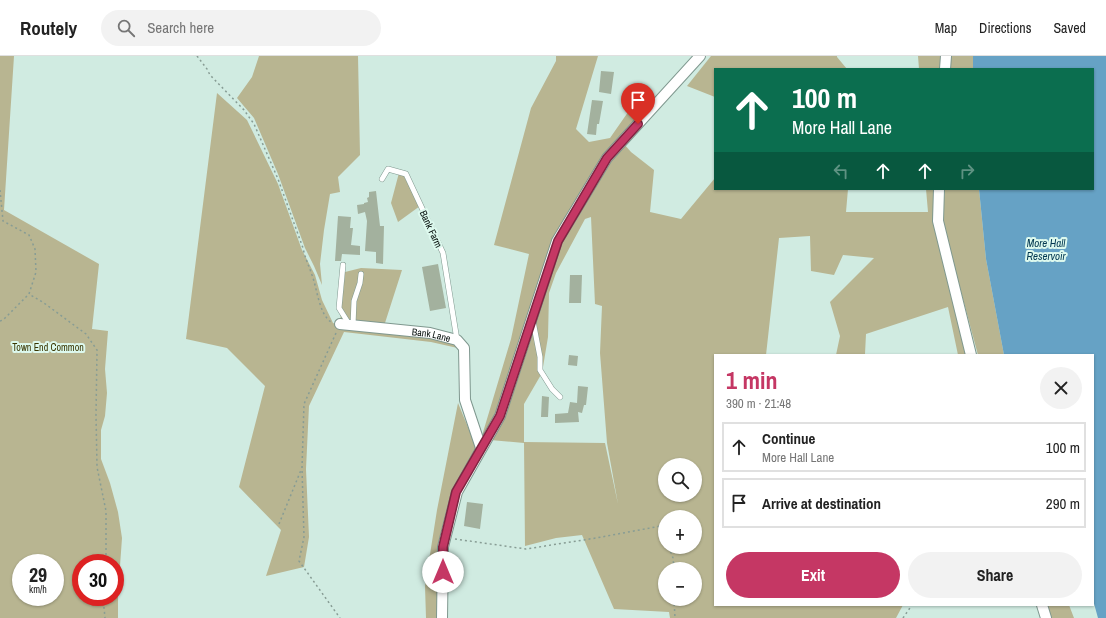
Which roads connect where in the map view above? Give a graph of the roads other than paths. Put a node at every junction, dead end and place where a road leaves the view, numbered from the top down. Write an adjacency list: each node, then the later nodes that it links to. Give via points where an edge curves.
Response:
1 (700, 56): 8 (street, via 607,158 558,241)
2 (946, 56): 3 (street)
3 (945, 68)
4 (382, 179): 10 (lane, Bank Farm, via 388,169 406,174 443,253)
5 (939, 190): 11 (street, via 938,221)
6 (343, 266): 9 (lane, via 339,308)
7 (362, 274): 9 (lane)
8 (532, 316): 12 (lane, via 540,370); 13 (street, via 500,416)
9 (348, 325): 10 (street, Bank Lane, via 430,333)
10 (457, 340): 13 (street, Bank Lane, via 464,348 465,400)
11 (971, 354)
12 (560, 397)
13 (482, 448): 15 (street, via 456,492 445,537)
14 (1042, 606): 16 (street)
15 (442, 618)
16 (1046, 618)

